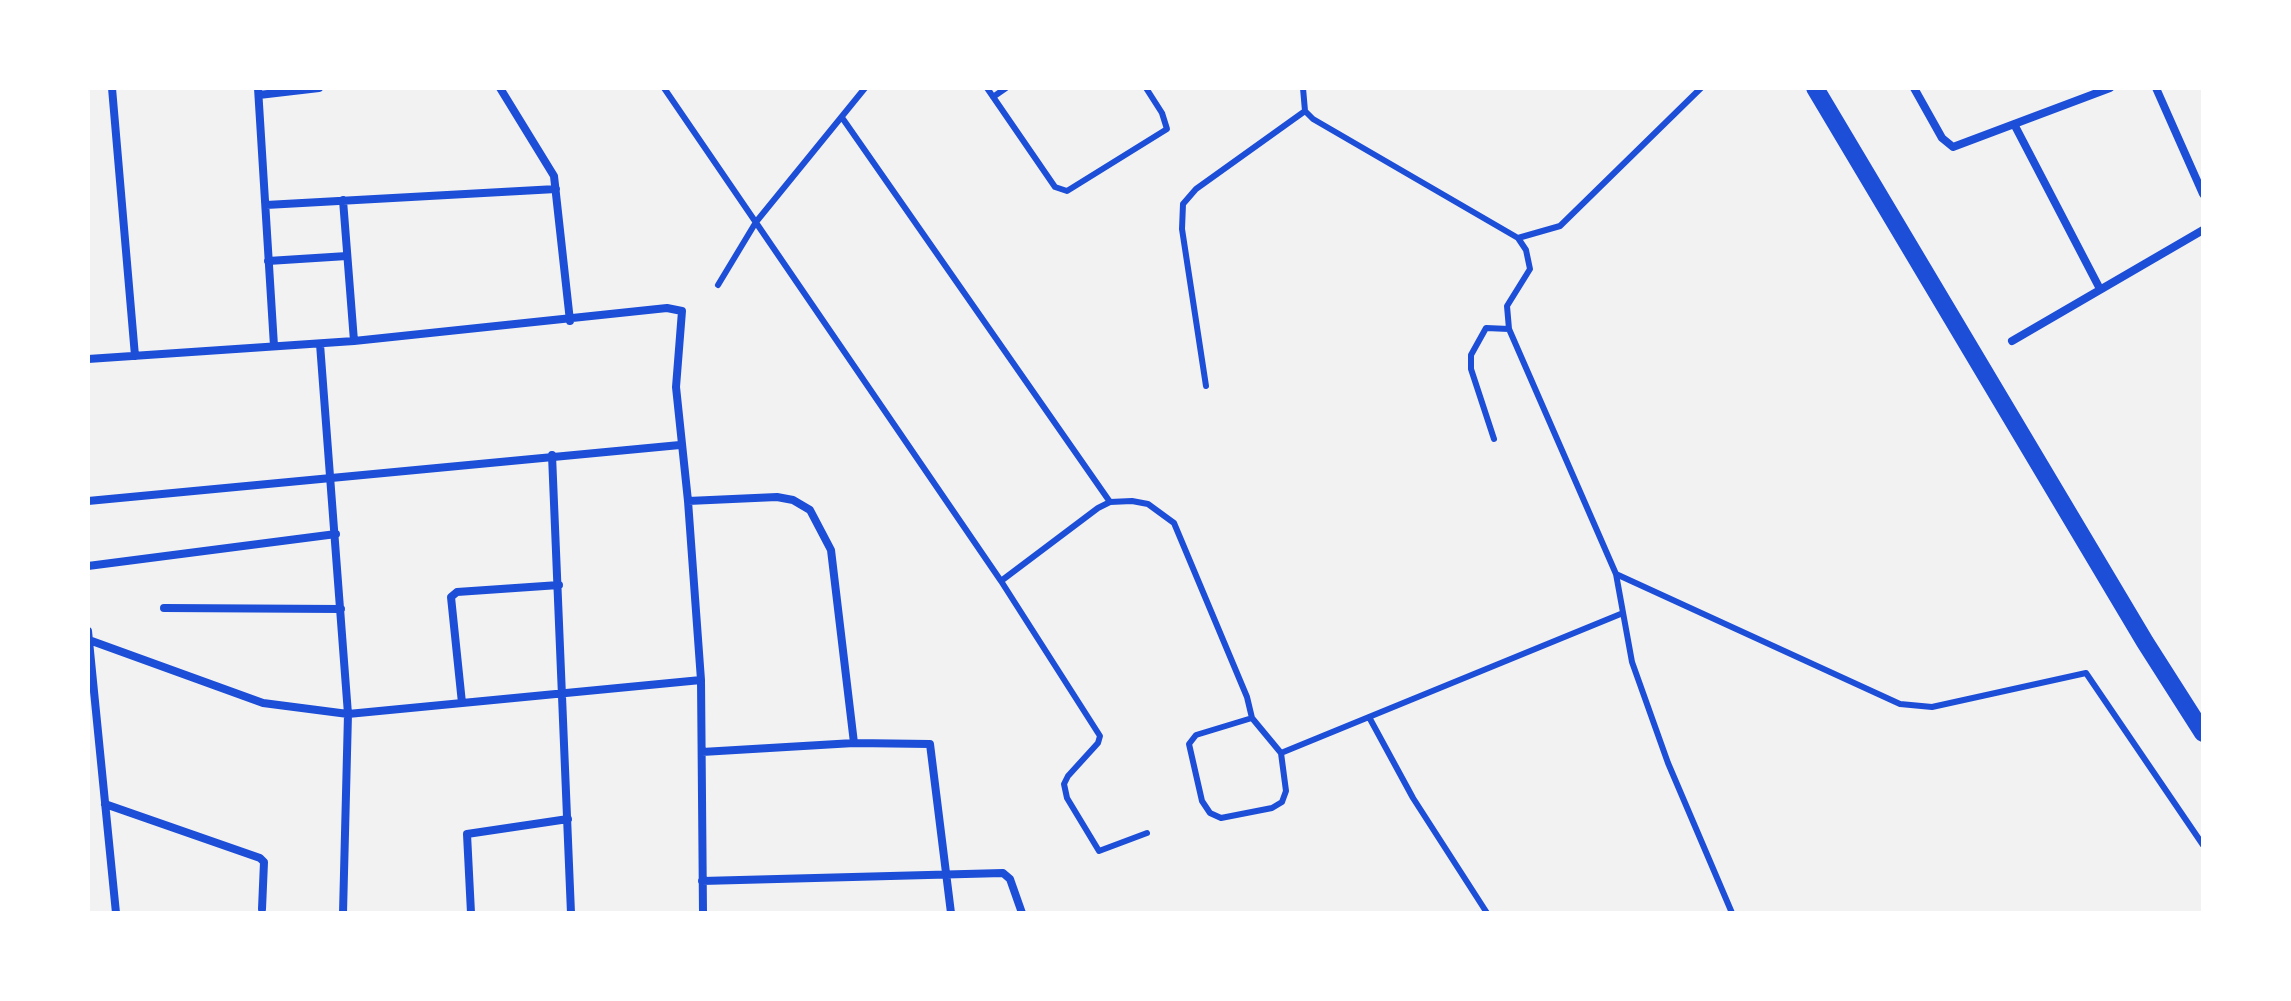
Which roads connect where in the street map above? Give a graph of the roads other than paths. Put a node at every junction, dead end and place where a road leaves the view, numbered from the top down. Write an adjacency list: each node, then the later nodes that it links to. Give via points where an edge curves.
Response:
1 (112, 88): 37 (street)
2 (319, 88): 15 (street)
3 (500, 88): 20 (street, via 548,163)
4 (664, 88): 24 (lane)
5 (865, 88): 18 (lane)
6 (987, 88): 16 (lane)
7 (1006, 88): 16 (lane)
8 (1146, 88): 16 (lane, via 1167,129 1067,191 1055,187)
9 (1303, 88): 17 (lane)
10 (1701, 88): 26 (lane, via 1560,226)
11 (1815, 88): 63 (main road)
12 (1914, 88): 19 (street, via 1942,138 1953,147)
13 (2110, 88): 19 (street)
14 (2156, 88): 21 (street)
15 (258, 92): 23 (street)
16 (993, 97)
17 (1305, 111): 26 (lane); 39 (lane, via 1196,189 1183,204 1182,229)
18 (843, 119): 24 (lane); 46 (lane)
19 (2014, 124): 30 (street)
20 (556, 189): 22 (street); 31 (street)
21 (2203, 194)
22 (343, 200): 23 (street); 27 (street)
23 (266, 205): 28 (street)
24 (756, 222): 29 (lane); 50 (lane)
25 (2203, 230): 30 (street)
26 (1518, 238): 32 (lane, via 1530,269 1507,306)
27 (347, 256): 28 (street); 33 (street)
28 (268, 261): 36 (street)
29 (718, 285)
30 (2100, 289): 34 (street)
31 (570, 321): 33 (street); 41 (street, via 667,308 682,311 676,387)
32 (1509, 329): 40 (lane, via 1486,328 1471,355); 49 (lane)
33 (354, 341): 35 (street)
34 (2012, 341)
35 (320, 344): 36 (street); 43 (street)
36 (274, 346): 37 (street)
37 (135, 356): 38 (street)
38 (88, 359)
39 (1206, 386)
40 (1494, 439)
41 (680, 445): 42 (street); 45 (street)
42 (552, 455): 43 (street); 51 (street)
43 (332, 478): 44 (street); 47 (street)
44 (88, 501)
45 (688, 501): 57 (street); 64 (street, via 777,497 810,510 831,550)
46 (1110, 502): 50 (lane); 62 (lane, via 1148,504 1174,523)
47 (336, 534): 48 (street); 53 (street)
48 (88, 566)
49 (1616, 574): 54 (lane); 70 (lane, via 1900,704 1932,707 2086,673)
50 (1001, 581): 69 (lane, via 1100,736 1068,776 1067,798 1099,851)
51 (559, 585): 58 (street); 59 (street, via 457,592 451,597)
52 (164, 608): 53 (street)
53 (341, 609): 60 (street)
54 (1623, 613): 61 (lane); 74 (lane, via 1632,662 1668,763)
55 (88, 631): 56 (street)
56 (89, 640): 60 (street, via 255,700); 67 (street)
57 (701, 680): 58 (street); 65 (street)
58 (564, 693): 59 (street); 68 (street)
59 (462, 703): 60 (street)
60 (348, 714): 76 (street)
61 (1369, 717): 66 (lane); 82 (lane, via 1413,798)
62 (1252, 718): 66 (lane); 66 (lane, via 1196,735 1189,744 1202,801 1210,813 1221,818 1282,802 1286,791)
63 (2203, 733)
64 (854, 743): 65 (street); 71 (street, via 930,744)
65 (702, 752): 72 (street)
66 (1281, 753)
67 (105, 804): 73 (street, via 260,858); 75 (street)
68 (568, 819): 77 (street, via 467,834); 78 (street)
69 (1147, 833)
70 (2203, 845)
71 (946, 872): 72 (street); 80 (street); 81 (street, via 1003,873)
72 (702, 881): 79 (street)
73 (262, 909)
74 (1731, 912)
75 (116, 913)
76 (343, 913)
77 (471, 913)
78 (571, 913)
79 (703, 913)
80 (951, 913)
81 (1022, 913)
82 (1487, 913)

